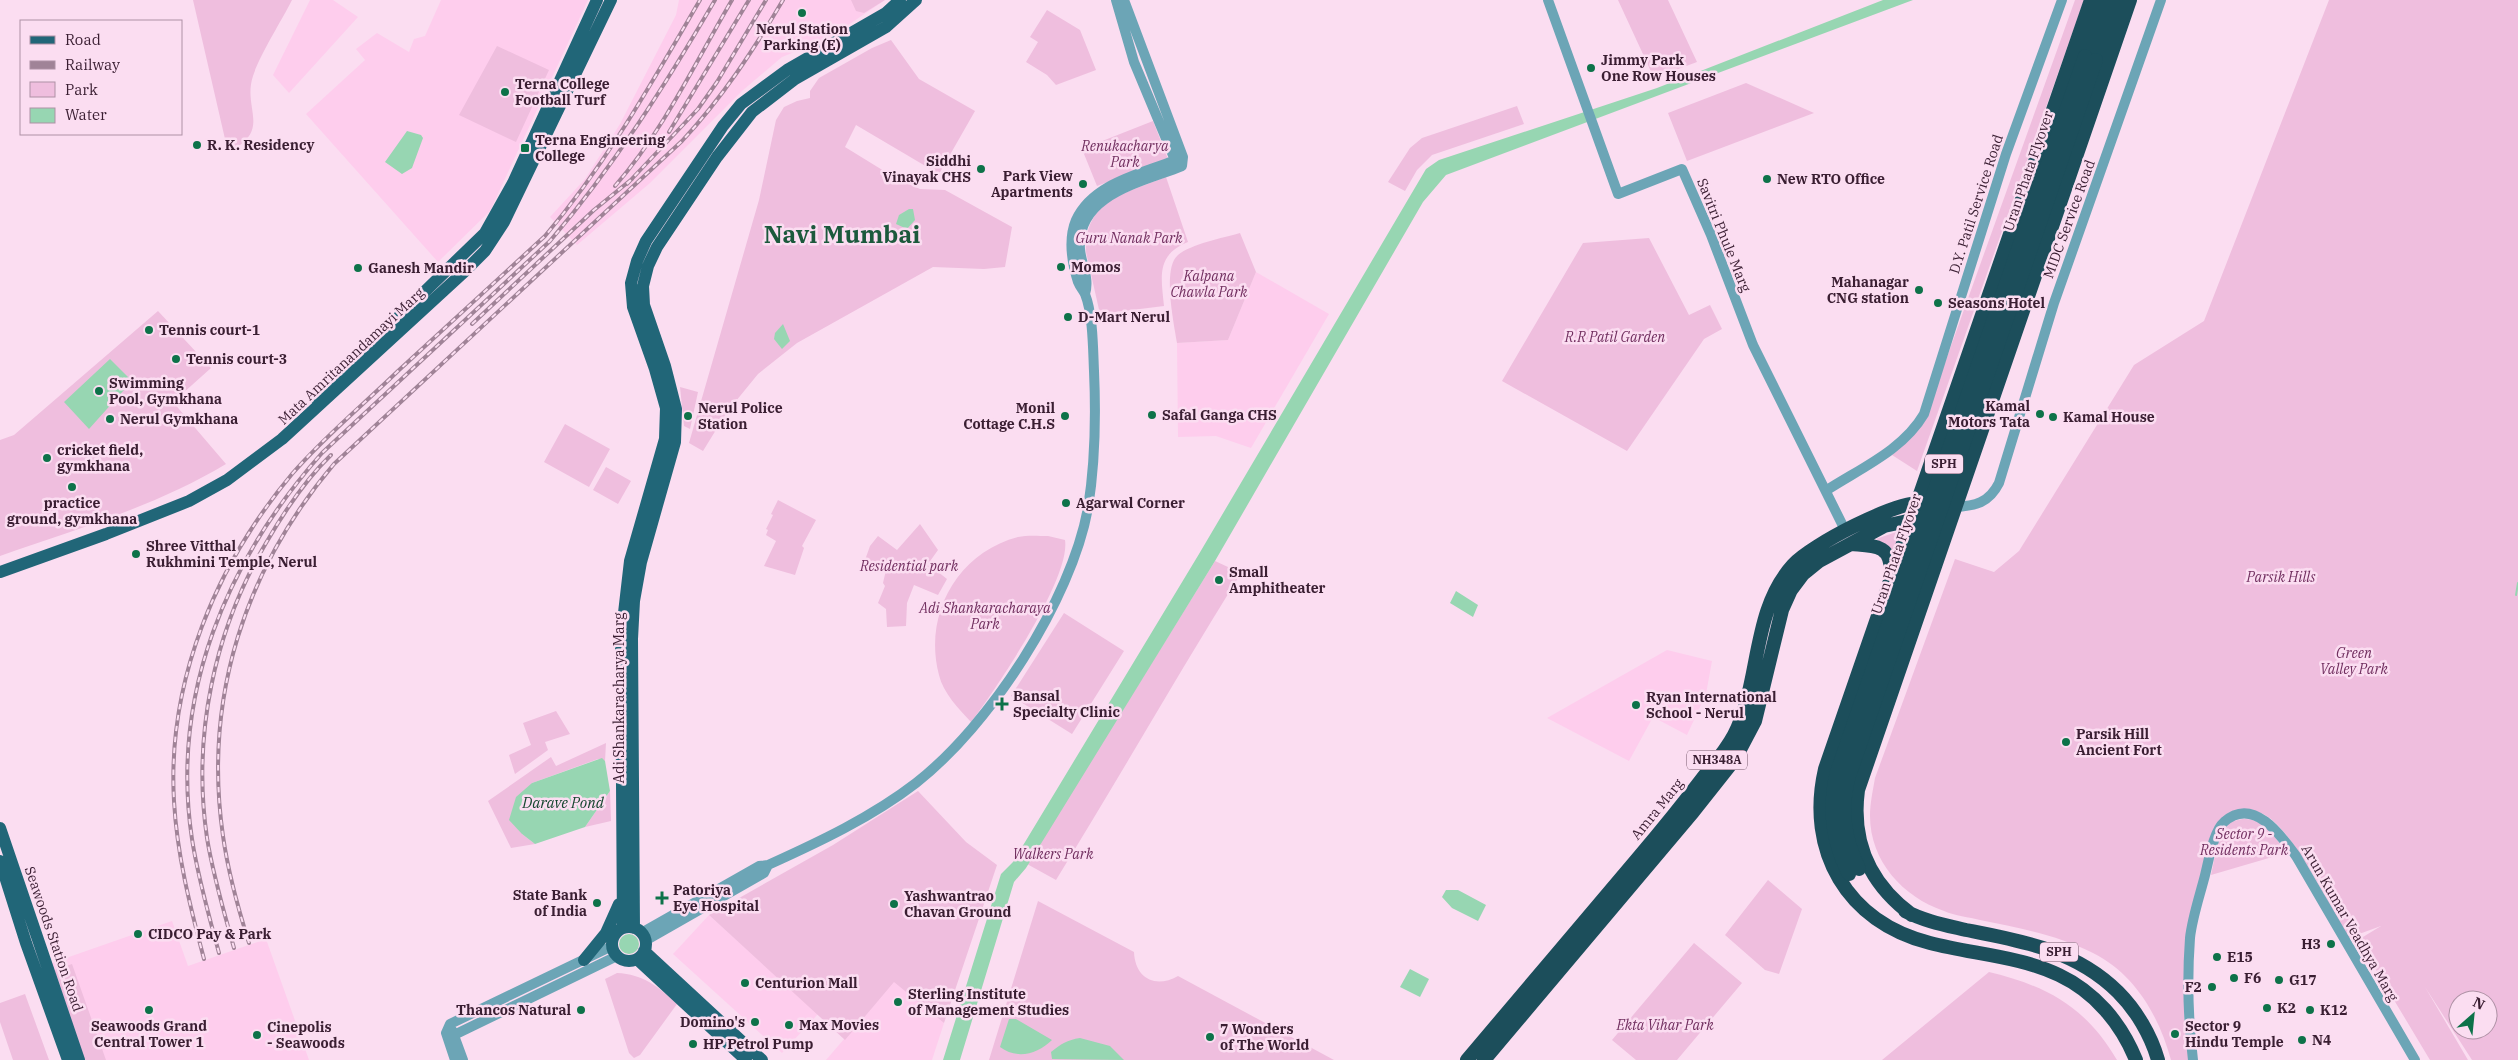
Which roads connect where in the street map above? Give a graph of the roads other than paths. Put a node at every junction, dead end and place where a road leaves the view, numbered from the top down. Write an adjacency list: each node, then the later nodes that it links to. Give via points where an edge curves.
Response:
1 (597, 0): 18 (main road, Mata Amritanandamayi Marg, via 513,183 485,233 290,421)
2 (611, 0): 18 (main road, Mata Amritanandamayi Marg, via 504,222 485,251 282,439)
3 (900, 0): 16 (main road, Adi Shankaracharya Marg, via 886,13 787,70 741,104 646,241 631,283 633,307)
4 (916, 0): 16 (main road, Adi Shankaracharya Marg, via 886,27 769,97 752,112 717,157 657,246 648,266 643,286 644,305)
5 (1116, 0): 15 (street, via 1134,62 1175,160 1098,192 1082,210 1072,235 1071,250 1079,285)
6 (1124, 0): 15 (street, via 1183,157 1182,166 1104,199 1089,214 1080,242 1088,286)
7 (1548, 0): 20 (street, Savitri Phule Marg, via 1618,194 1682,170 1712,235 1753,345 1797,437)
8 (2062, 0): 20 (street, D.Y. Patil Service Road, via 2006,154 1924,414 1901,443)
9 (2091, 0): 19 (highway)
10 (2104, 0): 14 (highway, Uran Phata Flyover / SPH)
11 (2117, 0): 14 (highway, Uran Phata Flyover / SPH)
12 (2130, 0): 23 (highway)
13 (2162, 0): 22 (street, MIDC Service Road, via 2054,303 1999,483 1987,500)
14 (2090, 58): 33 (highway, Uran Phata Flyover / SPH, bridge, via 1837,772 1832,798 1833,824 1838,850)
15 (1085, 294): 37 (street, via 1094,375 1093,460 1088,508 1060,592 1004,690 972,729 915,783 859,819 768,865 764,873)
16 (661, 370): 17 (main road, Adi Shankaracharya Marg)
17 (670, 441): 34 (main road, Adi Shankaracharya Marg, via 630,561 624,600 621,639); 37 (main road, Adi Shankaracharya Marg, via 634,601)
18 (225, 476): 28 (main road, Mata Amritanandamayi Marg, via 104,526); 29 (main road, Mata Amritanandamayi Marg, via 202,494 174,507)
19 (1925, 479): 21 (highway); 24 (highway, via 1908,498)
20 (1827, 490): 27 (street, Savitri Phule Marg)
21 (1917, 502): 23 (highway, Amra Marg / NH348A); 24 (highway, Amra Marg / NH348A); 25 (highway)
22 (1970, 506): 23 (street, MIDC Service Road); 26 (street)
23 (1955, 507): 26 (highway)
24 (1879, 514): 27 (highway, Amra Marg / NH348A)
25 (1912, 518): 26 (highway, Amra Marg / NH348A); 27 (highway, Amra Marg / NH348A); 30 (highway)
26 (1950, 521): 35 (highway, via 1861,779 1857,800 1859,832 1868,865 1885,892)
27 (1848, 538): 30 (highway, via 1886,552 1890,560); 47 (highway, Amra Marg / NH348A, via 1811,550 1793,565 1769,606 1742,716 1722,753 1683,804); 48 (highway, Amra Marg / NH348A, via 1803,574 1790,590 1782,610 1755,721 1735,759)
28 (0, 563)
29 (0, 572)
30 (1890, 581): 36 (highway, via 1825,769 1819,811 1826,854 1838,879 1867,911)
31 (0, 828): 42 (main road, Seawoods Station Road)
32 (0, 861): 41 (main road, Seawoods Station Road)
33 (1854, 871): 35 (highway, Uran Phata Flyover / SPH); 36 (highway, Uran Phata Flyover / SPH, via 1871,907)
34 (622, 895): 37 (main road, Adi Shankaracharya Marg); 39 (main road, via 606,933)
35 (1912, 915): 50 (highway, SPH, via 2037,945 2084,964 2133,1010 2150,1038)
36 (1903, 933): 49 (highway, SPH, via 1928,943 2032,965 2073,982 2111,1016)
37 (637, 940): 38 (main road, via 625,960); 38 (main road, via 614,936); 45 (main road); 46 (main road)
38 (615, 951): 39 (street); 40 (street)
39 (584, 960): 40 (street)
40 (450, 1031): 43 (street); 44 (street)
41 (68, 1060)
42 (80, 1060)
43 (456, 1060)
44 (463, 1060)
45 (746, 1060)
46 (762, 1060)
47 (1467, 1060)
48 (1484, 1060)
49 (2136, 1060)
50 (2158, 1060)
51 (2194, 1060): 52 (street, Arun Kumar Veadhya Marg, via 2188,1009 2190,936 2215,840 2223,822 2240,814 2260,817 2279,832)
52 (2415, 1060)

